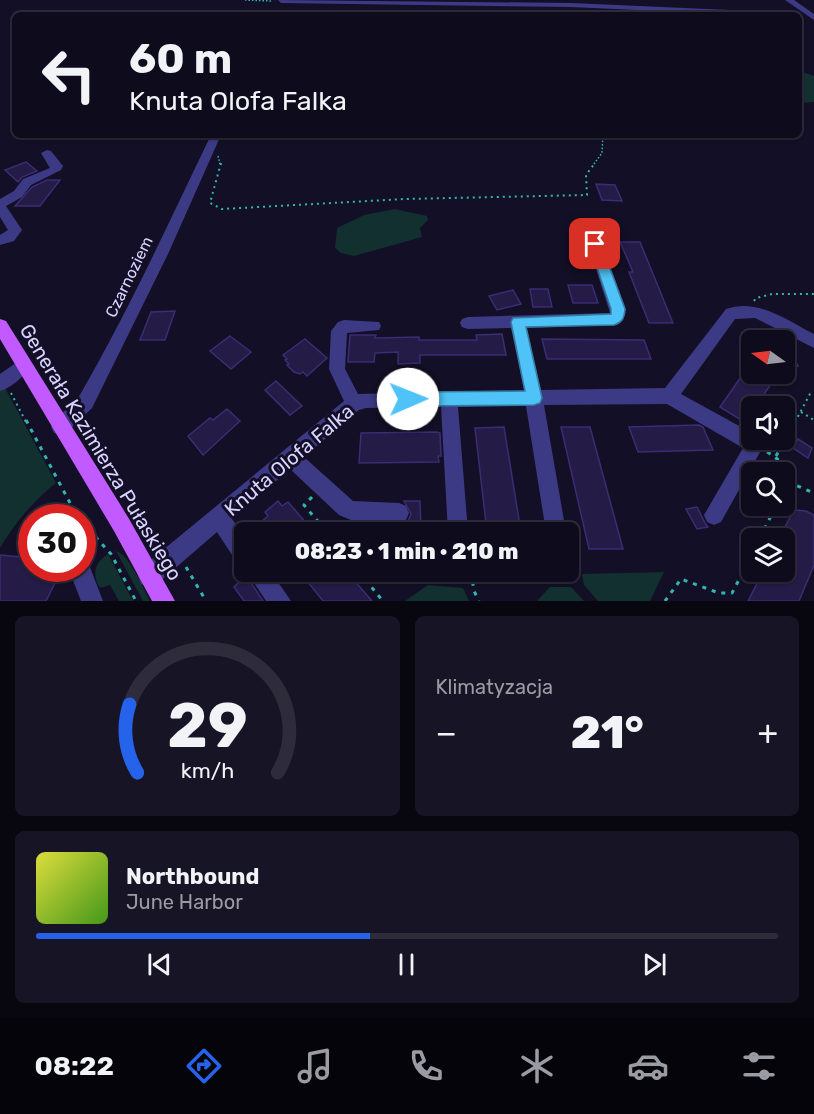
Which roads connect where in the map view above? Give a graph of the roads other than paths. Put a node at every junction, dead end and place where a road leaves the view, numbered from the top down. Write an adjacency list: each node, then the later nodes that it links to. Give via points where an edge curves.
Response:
1 (789, 0): 6 (street)
2 (280, 3): 3 (street)
3 (592, 5): 4 (street); 5 (street)
4 (593, 12)
5 (736, 12)
6 (814, 17)
7 (215, 138): 23 (street, Czarnoziem, via 86,402)
8 (47, 153): 9 (street, via 57,166 55,170 27,182 18,194)
9 (0, 205): 10 (street, via 15,230 9,238)
10 (0, 240)
11 (595, 244): 12 (street, via 618,309 617,317)
12 (518, 322): 13 (street); 20 (street)
13 (468, 323)
14 (0, 325): 17 (main road, Generała Kazimierza Pułaskiego)
15 (373, 326): 22 (street, via 344,326 339,331 337,369)
16 (814, 342): 19 (street, via 757,312 731,313)
17 (23, 365): 18 (street); 23 (main road, Generała Kazimierza Pułaskiego)
18 (2, 382)
19 (669, 396): 20 (street, Knuta Olofa Falka); 26 (street, via 755,445)
20 (534, 398): 21 (street, Knuta Olofa Falka); 29 (street)
21 (449, 399): 22 (street, Knuta Olofa Falka); 28 (street)
22 (354, 403): 24 (street, Knuta Olofa Falka)
23 (60, 427): 31 (main road, Generała Kazimierza Pułaskiego)
24 (291, 458): 25 (street, via 346,508 358,513); 27 (street, Knuta Olofa Falka)
25 (399, 513)
26 (714, 515)
27 (219, 518): 30 (street); 31 (street, Knuta Olofa Falka)
28 (457, 522)
29 (554, 522)
30 (234, 539)
31 (149, 576): 35 (main road, Generała Kazimierza Pułaskiego)
32 (85, 582): 34 (street)
33 (266, 582): 36 (street)
34 (92, 601)
35 (164, 601)
36 (280, 601)

